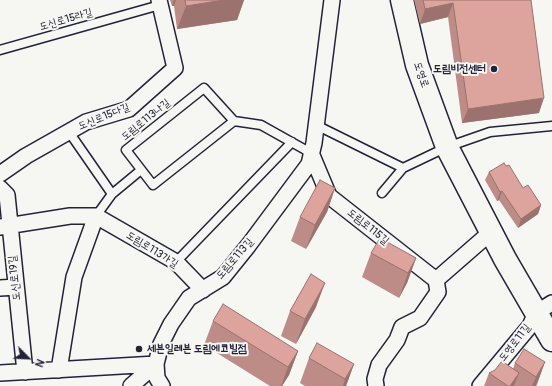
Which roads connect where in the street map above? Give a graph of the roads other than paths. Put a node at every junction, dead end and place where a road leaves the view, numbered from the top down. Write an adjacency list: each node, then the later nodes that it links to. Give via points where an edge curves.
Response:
1 (332, 0): 6 (street, 도림로113길)
2 (402, 0): 10 (street, 도영로, via 416,64)
3 (160, 2): 4 (lane, 도신로15라길); 8 (street, 도신로15다길, via 175,68 129,109 86,122)
4 (0, 50)
5 (234, 121): 9 (lane, via 261,125); 13 (lane, 도림로113나길, via 153,185); 13 (lane, 도림로113나길, via 204,88 126,150)
6 (316, 125): 11 (street, 도림로113길); 12 (lane)
7 (552, 126): 10 (lane, via 490,132)
8 (69, 132): 14 (street, 도신로15다길); 17 (lane, 도신로15다길)
9 (292, 142): 11 (lane); 21 (lane)
10 (447, 147): 12 (lane); 20 (street, 도영로)
11 (311, 153): 22 (street, 도림로115길, via 329,196); 25 (street, 도림로113길, via 309,164 248,246 223,277)
12 (403, 168): 16 (lane)
13 (141, 170): 17 (lane)
14 (0, 174)
15 (0, 188): 19 (street, 도신로19길, via 7,195)
16 (382, 192)
17 (112, 194): 18 (lane)
18 (96, 216): 19 (street, 도림로113가길, via 70,216); 21 (street, 도림로113가길); 28 (street, via 74,277)
19 (5, 226): 23 (street, 도신로19길)
20 (491, 232): 22 (street); 26 (street, 도영로)
21 (176, 262): 25 (street, 도림로113가길)
22 (436, 280): 34 (street, via 438,292 420,318 402,327 397,340 379,365)
23 (16, 287): 24 (street); 29 (street, 도신로19길)
24 (0, 288)
25 (203, 290): 31 (street, 도림로113길, via 189,298 170,324 161,344)
26 (544, 308): 27 (street, 도영로); 35 (street, 도영로11길)
27 (552, 340)
28 (59, 370): 29 (street); 31 (street)
29 (25, 372): 30 (street)
30 (0, 373)
31 (158, 376): 32 (street); 33 (street)
32 (131, 386)
33 (172, 386)
34 (376, 386)
35 (480, 386)

